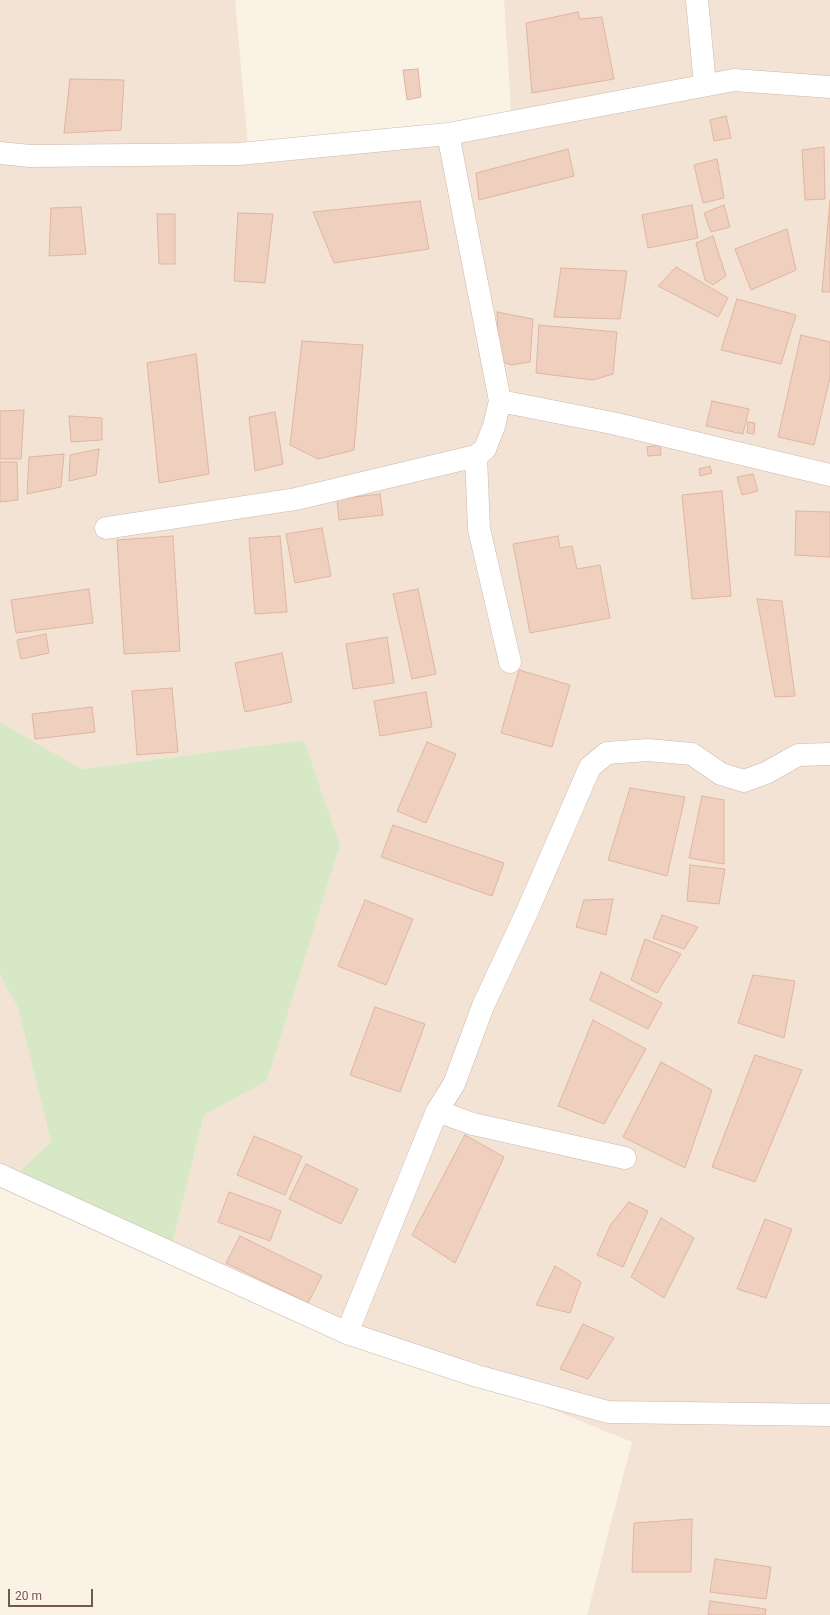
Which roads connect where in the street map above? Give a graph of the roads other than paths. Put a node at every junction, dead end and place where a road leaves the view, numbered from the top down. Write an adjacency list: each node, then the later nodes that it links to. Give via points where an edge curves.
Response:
1 (697, 0): 2 (street)
2 (705, 85): 3 (street, via 734,80); 4 (street)
3 (830, 87)
4 (448, 134): 5 (street, via 239,154 30,156); 6 (street)
5 (0, 153)
6 (500, 401): 7 (street, via 485,449); 8 (street, via 612,423)
7 (476, 456): 9 (street, via 296,499); 10 (street, via 479,529)
8 (830, 474)
9 (106, 528)
10 (510, 662)
11 (830, 754): 12 (street, via 798,755 766,773 744,781 721,774 692,754 648,750 607,753 590,767 483,1006 454,1084)
12 (437, 1111): 13 (street, via 473,1124); 15 (street)
13 (625, 1158)
14 (0, 1175): 15 (street)
15 (348, 1333): 16 (street, via 477,1376 608,1412)
16 (830, 1415)

